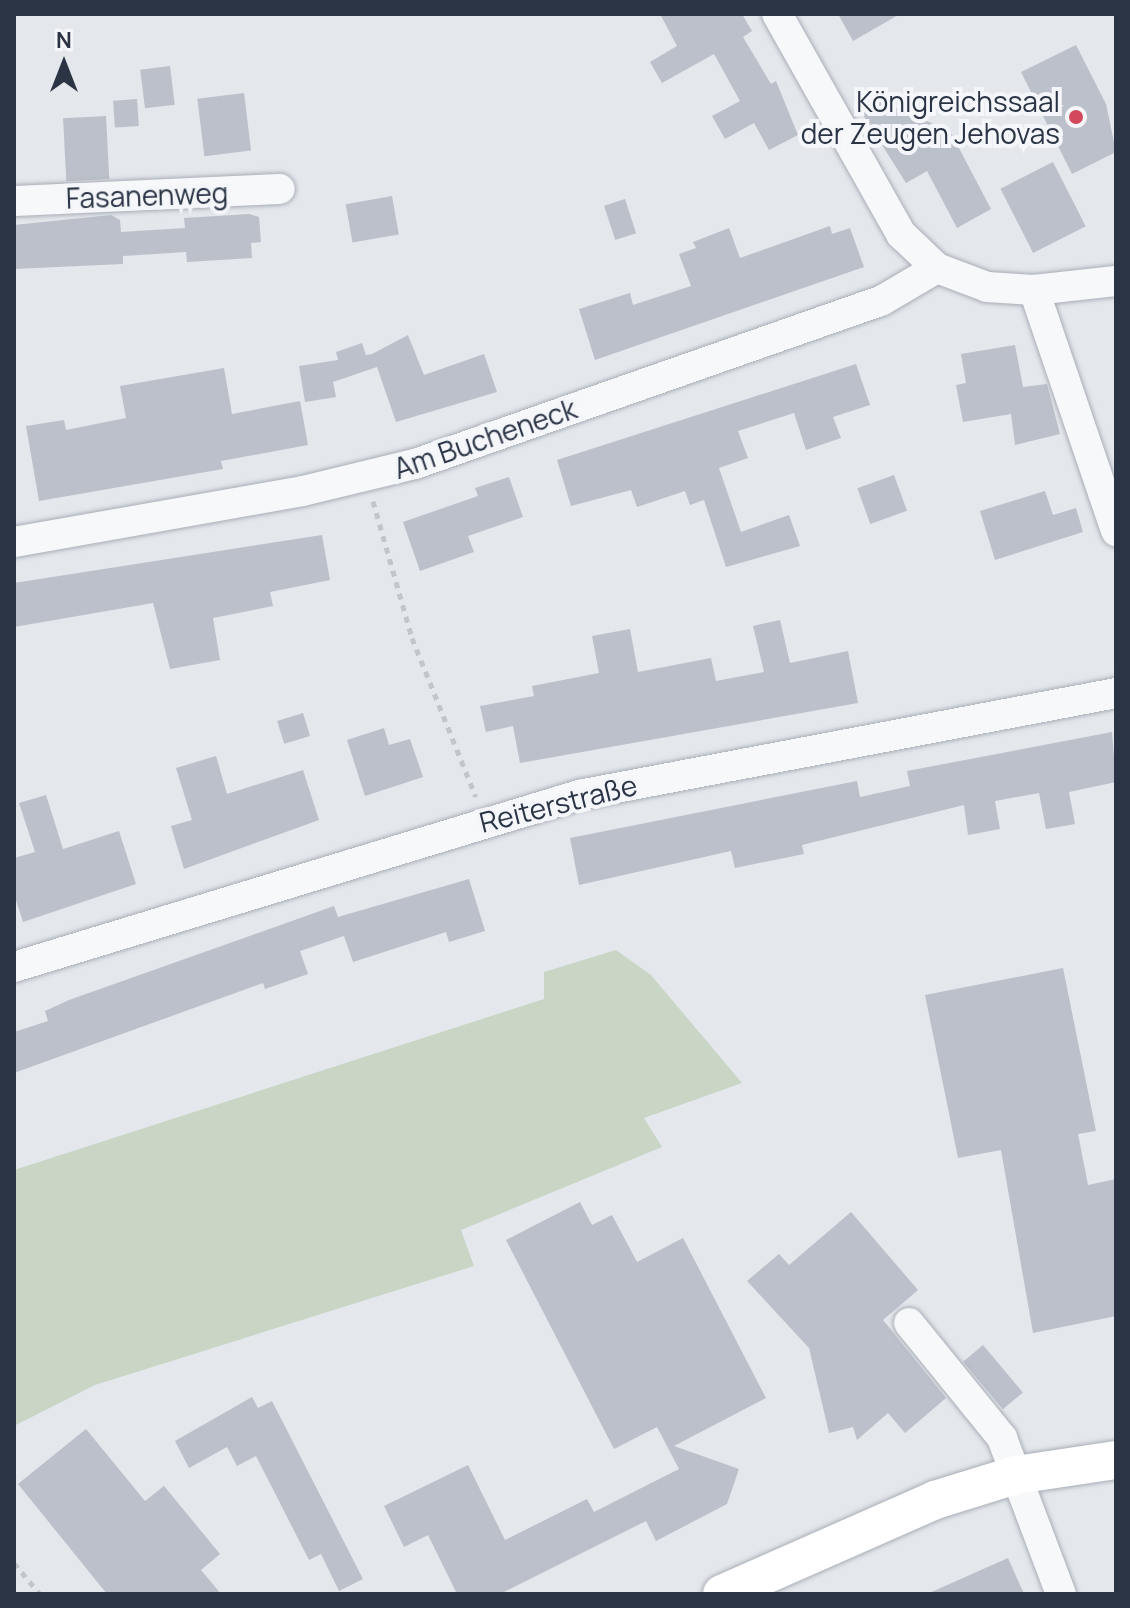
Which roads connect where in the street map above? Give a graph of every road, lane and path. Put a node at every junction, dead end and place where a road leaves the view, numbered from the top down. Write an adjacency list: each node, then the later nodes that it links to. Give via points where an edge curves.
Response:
1 (777, 14): 4 (street, via 901,234)
2 (280, 189): 3 (street, Fasanenweg)
3 (14, 201)
4 (937, 268): 6 (street, via 987,287); 7 (street, Am Bucheneck, via 881,301)
5 (1116, 281): 6 (street)
6 (1034, 290): 8 (street)
7 (367, 477): 9 (street, Am Bucheneck); 11 (path, via 412,638 457,739)
8 (1116, 531)
9 (14, 542)
10 (1116, 693): 11 (street, Reiterstraße, via 701,769)
11 (483, 821): 12 (street, Reiterstraße)
12 (14, 967)
13 (909, 1323): 15 (street, via 1002,1438)
14 (1116, 1460): 15 (main road)
15 (1016, 1475): 18 (main road, via 935,1500); 19 (street)
16 (14, 1563): 17 (path)
17 (40, 1594)
18 (722, 1594)
19 (1061, 1594)

